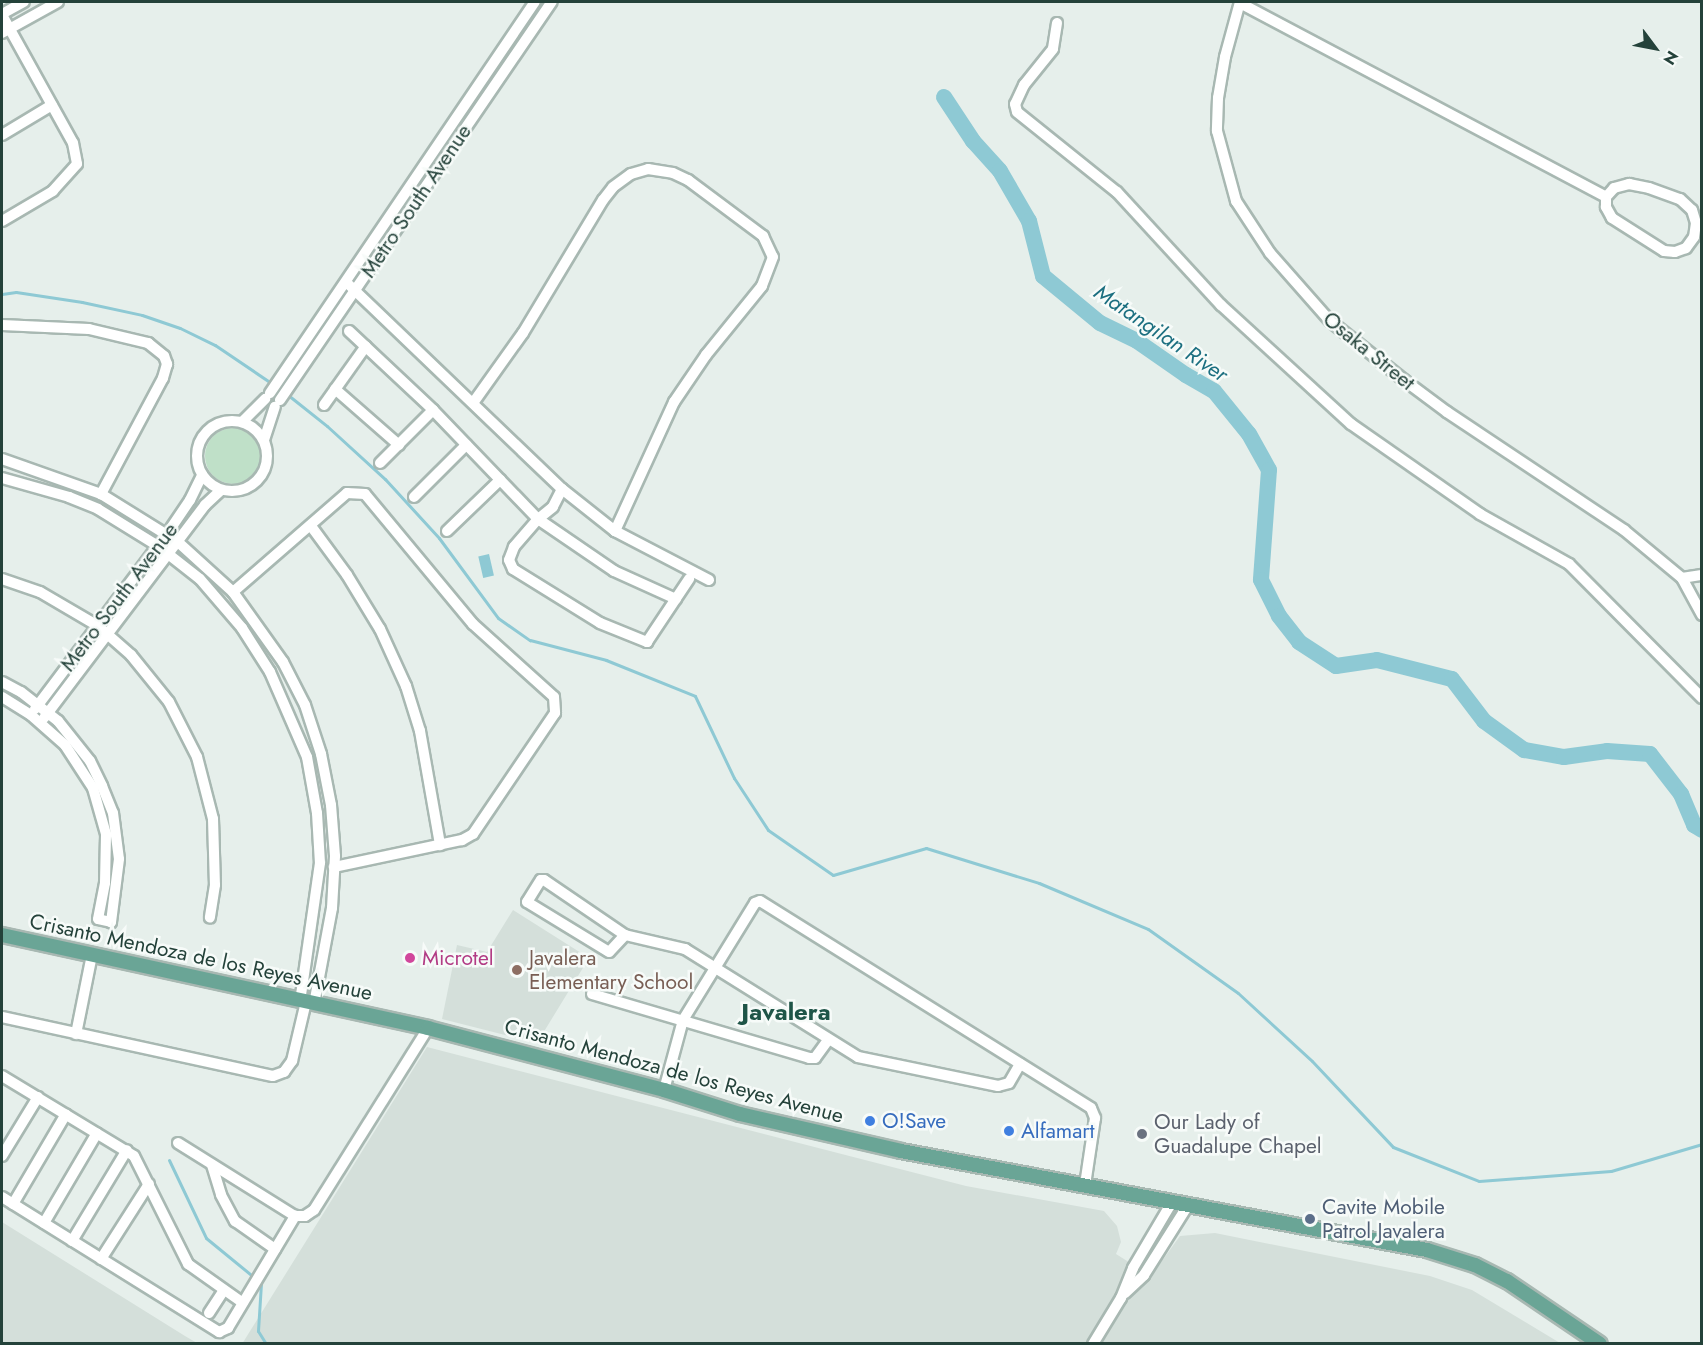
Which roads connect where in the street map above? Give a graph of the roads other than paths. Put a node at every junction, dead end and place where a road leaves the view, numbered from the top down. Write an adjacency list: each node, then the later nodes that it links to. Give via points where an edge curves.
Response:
1 (24, 2): 6 (street)
2 (58, 2): 8 (street)
3 (535, 2): 13 (street, Metro South Avenue)
4 (551, 2): 14 (street, Metro South Avenue)
5 (1240, 2): 11 (street); 44 (street, Osaka Street, via 1225,57 1217,131 1236,201 1270,253 1330,321 1353,341 1447,412 1624,530)
6 (2, 15): 8 (street)
7 (1057, 23): 55 (street, via 1053,49 1024,85 1017,112 1118,192 1221,305 1351,424 1480,514 1569,564)
8 (5, 31): 9 (street)
9 (52, 105): 10 (street); 12 (street, via 73,143 77,164 53,191)
10 (2, 135)
11 (1606, 197): 11 (street, via 1612,218 1664,251 1686,248 1694,237 1696,223 1692,210 1680,199 1629,184 1614,188)
12 (2, 220)
13 (346, 282): 14 (street); 22 (street, Metro South Avenue, via 269,394)
14 (356, 290): 19 (street); 23 (street, Metro South Avenue, via 279,402)
15 (2, 325): 33 (street, via 89,329 148,343 161,350 167,364 163,378)
16 (349, 331): 17 (street)
17 (366, 346): 18 (street); 21 (street)
18 (335, 389): 20 (street); 24 (street)
19 (473, 403): 31 (street); 38 (street, via 524,333 603,200 631,174 648,169 688,180 763,236 772,257 762,286 674,402)
20 (324, 405)
21 (433, 410): 24 (street); 25 (street)
22 (243, 422): 23 (street); 28 (street, via 224,422 204,435 197,452)
23 (264, 440): 32 (street, Metro South Avenue, via 267,460 259,479 241,490)
24 (399, 445): 27 (street)
25 (466, 445): 30 (street); 34 (street)
26 (2, 459): 33 (street)
27 (380, 463)
28 (202, 475): 32 (street); 39 (street, Metro South Avenue)
29 (2, 478): 41 (street, via 98,509)
30 (500, 480): 35 (street); 37 (street)
31 (562, 489): 35 (street, via 553,507); 38 (street)
32 (221, 490): 40 (street, Metro South Avenue)
33 (100, 494): 39 (street)
34 (414, 497)
35 (538, 519): 49 (street, via 614,571); 49 (street, via 514,547 509,565 559,600 600,623 647,642)
36 (311, 526): 48 (street); 60 (street, via 347,574 406,686 420,731); 60 (street, via 347,493 365,494 473,624 554,697 555,712 479,827 462,840)
37 (447, 531)
38 (615, 531): 47 (street)
39 (167, 534): 40 (street); 41 (street, Metro South Avenue)
40 (178, 542): 42 (street, Metro South Avenue); 48 (street)
41 (158, 546): 42 (street); 51 (street, Metro South Avenue)
42 (169, 554): 52 (street, Metro South Avenue); 68 (street, via 200,579 242,628 270,672 307,757 317,813 320,863)
43 (1701, 575): 44 (street)
44 (1682, 578): 50 (street)
45 (2, 579): 51 (street, via 40,592)
46 (689, 579): 49 (street)
47 (709, 580)
48 (233, 592): 61 (street, via 283,662 305,705 321,754 331,805)
49 (676, 599)
50 (1701, 615)
51 (98, 626): 52 (street); 56 (street, Metro South Avenue)
52 (108, 634): 57 (street, Metro South Avenue); 62 (street, via 151,677 197,757 214,830 215,885)
53 (2, 682): 56 (street)
54 (2, 697): 58 (street)
55 (1701, 698)
56 (39, 704): 57 (street); 58 (street, Metro South Avenue)
57 (48, 712): 59 (street, Metro South Avenue); 59 (street, via 90,761 113,813 119,859 111,922 98,919 106,858 106,834 99,805 80,765)
58 (31, 715): 59 (street)
59 (40, 723)
60 (440, 845): 61 (street)
61 (334, 867): 68 (street, via 332,908)
62 (210, 918)
63 (2, 935): 65 (main road, Crisanto Mendoza de los Reyes Avenue)
64 (625, 935): 64 (street, via 609,952 527,902 544,880); 66 (street, via 684,949)
65 (93, 955): 68 (main road, Crisanto Mendoza de los Reyes Avenue); 72 (street)
66 (715, 968): 70 (street); 73 (street); 74 (street, via 755,903 760,901)
67 (592, 994): 70 (street)
68 (307, 1002): 71 (main road, Crisanto Mendoza de los Reyes Avenue); 72 (street, via 292,1061 279,1075)
69 (2, 1017): 72 (street)
70 (683, 1020): 73 (street, via 809,1059 815,1058); 76 (street)
71 (428, 1028): 76 (main road, Crisanto Mendoza de los Reyes Avenue); 90 (street, via 314,1210 301,1218)
72 (76, 1034)
73 (828, 1040): 74 (street, via 858,1057 998,1086 1008,1083)
74 (1020, 1064): 85 (street, via 1094,1112)
75 (3, 1081): 77 (street)
76 (664, 1090): 85 (main road, Crisanto Mendoza de los Reyes Avenue, via 740,1114 901,1151)
77 (38, 1097): 78 (street); 82 (street)
78 (66, 1114): 79 (street); 88 (street)
79 (97, 1133): 81 (street); 91 (street)
80 (178, 1143): 83 (street)
81 (127, 1150): 84 (street, via 140,1163); 92 (street)
82 (2, 1156)
83 (212, 1165): 90 (street); 93 (street, via 221,1196 235,1221)
84 (149, 1184): 94 (street); 95 (street, via 188,1264)
85 (1085, 1185): 87 (main road, Crisanto Mendoza de los Reyes Avenue)
86 (2, 1197): 88 (street)
87 (1172, 1202): 89 (main road, Crisanto Mendoza de los Reyes Avenue); 96 (street, via 1133,1268)
88 (13, 1204): 91 (street)
89 (1188, 1205): 96 (street, via 1144,1275); 100 (main road, Crisanto Mendoza de los Reyes Avenue, via 1427,1250 1475,1265 1507,1281)
90 (295, 1216): 93 (street)
91 (44, 1223): 92 (street)
92 (72, 1241): 94 (street)
93 (275, 1249): 97 (street)
94 (101, 1259): 97 (street, via 219,1332 225,1331)
95 (224, 1290): 97 (street); 98 (street)
96 (1121, 1298): 99 (street)
97 (243, 1303)
98 (209, 1314)
99 (1093, 1344)
100 (1600, 1344)

